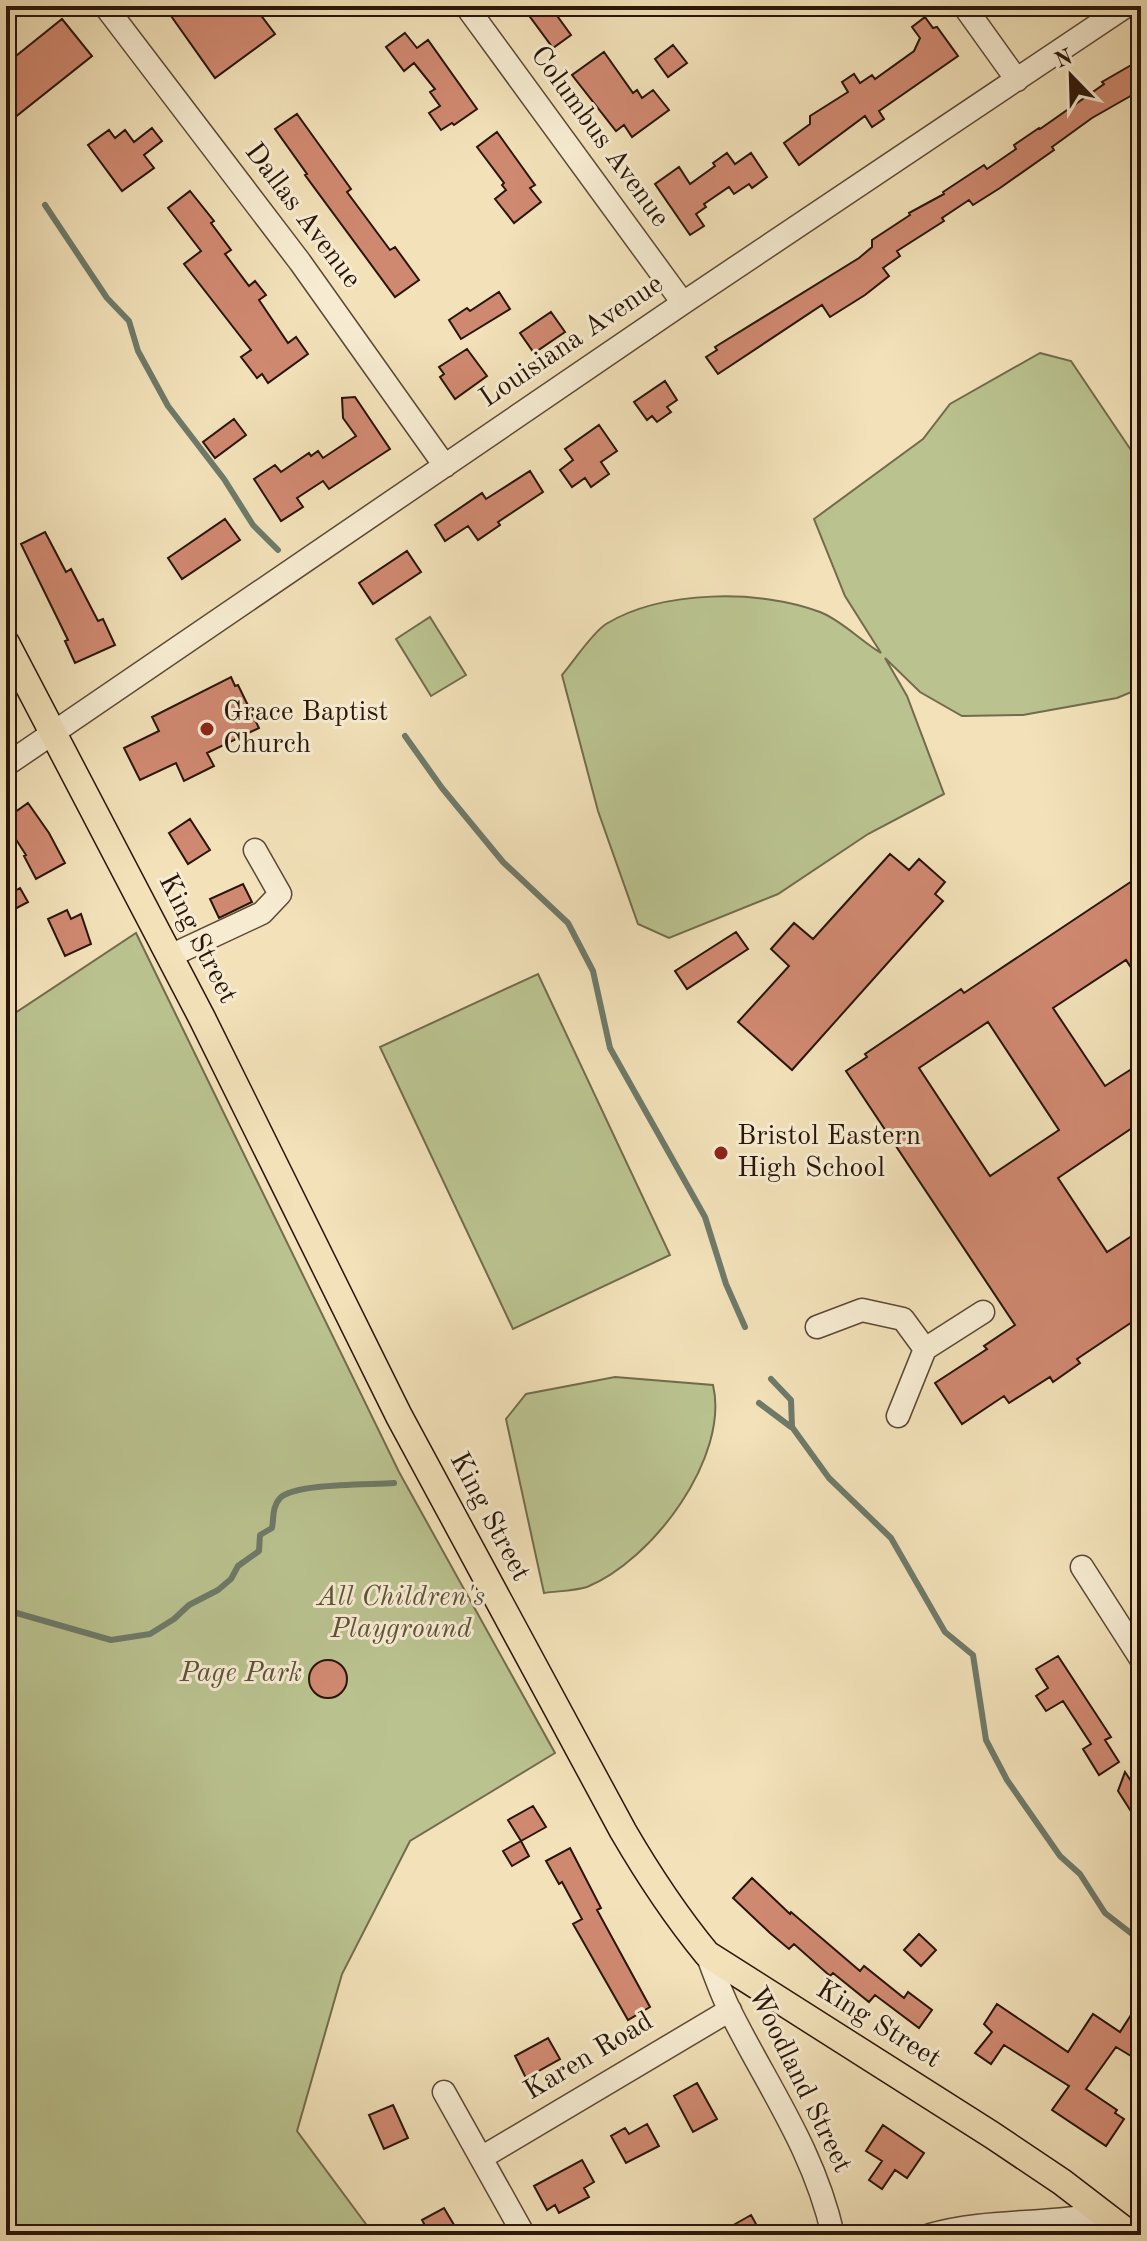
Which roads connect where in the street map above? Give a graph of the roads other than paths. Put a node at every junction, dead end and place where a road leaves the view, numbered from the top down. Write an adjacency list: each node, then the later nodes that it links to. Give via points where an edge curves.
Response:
1 (105, 6): 7 (street, Dallas Avenue, via 300,262)
2 (466, 6): 6 (street, Columbus Avenue)
3 (964, 6): 5 (street)
4 (1126, 6): 5 (street, Louisiana Avenue)
5 (1017, 80): 6 (street, Louisiana Avenue)
6 (683, 303): 7 (street, Louisiana Avenue)
7 (445, 466): 9 (street, Louisiana Avenue)
8 (6, 643): 9 (main road, King Street)
9 (53, 731): 10 (street, Louisiana Avenue); 12 (main road, King Street)
10 (6, 765)
11 (255, 850): 12 (street, via 280,894 262,913)
12 (170, 956): 19 (main road, King Street, via 487,1581 652,1882)
13 (983, 1312): 15 (street)
14 (817, 1327): 15 (street, via 862,1310 903,1319)
15 (925, 1349): 16 (street)
16 (898, 1416)
17 (1082, 1567): 18 (street)
18 (1141, 1659)
19 (707, 1954): 20 (street, Woodland Street); 23 (main road, King Street, via 992,2135)
20 (730, 2010): 22 (street, Karen Road); 25 (street, Woodland Street, via 809,2161)
21 (444, 2092): 22 (street)
22 (481, 2158): 24 (street)
23 (1102, 2214): 26 (street); 27 (main road, King Street)
24 (524, 2235)
25 (833, 2235)
26 (930, 2235)
27 (1131, 2235)

